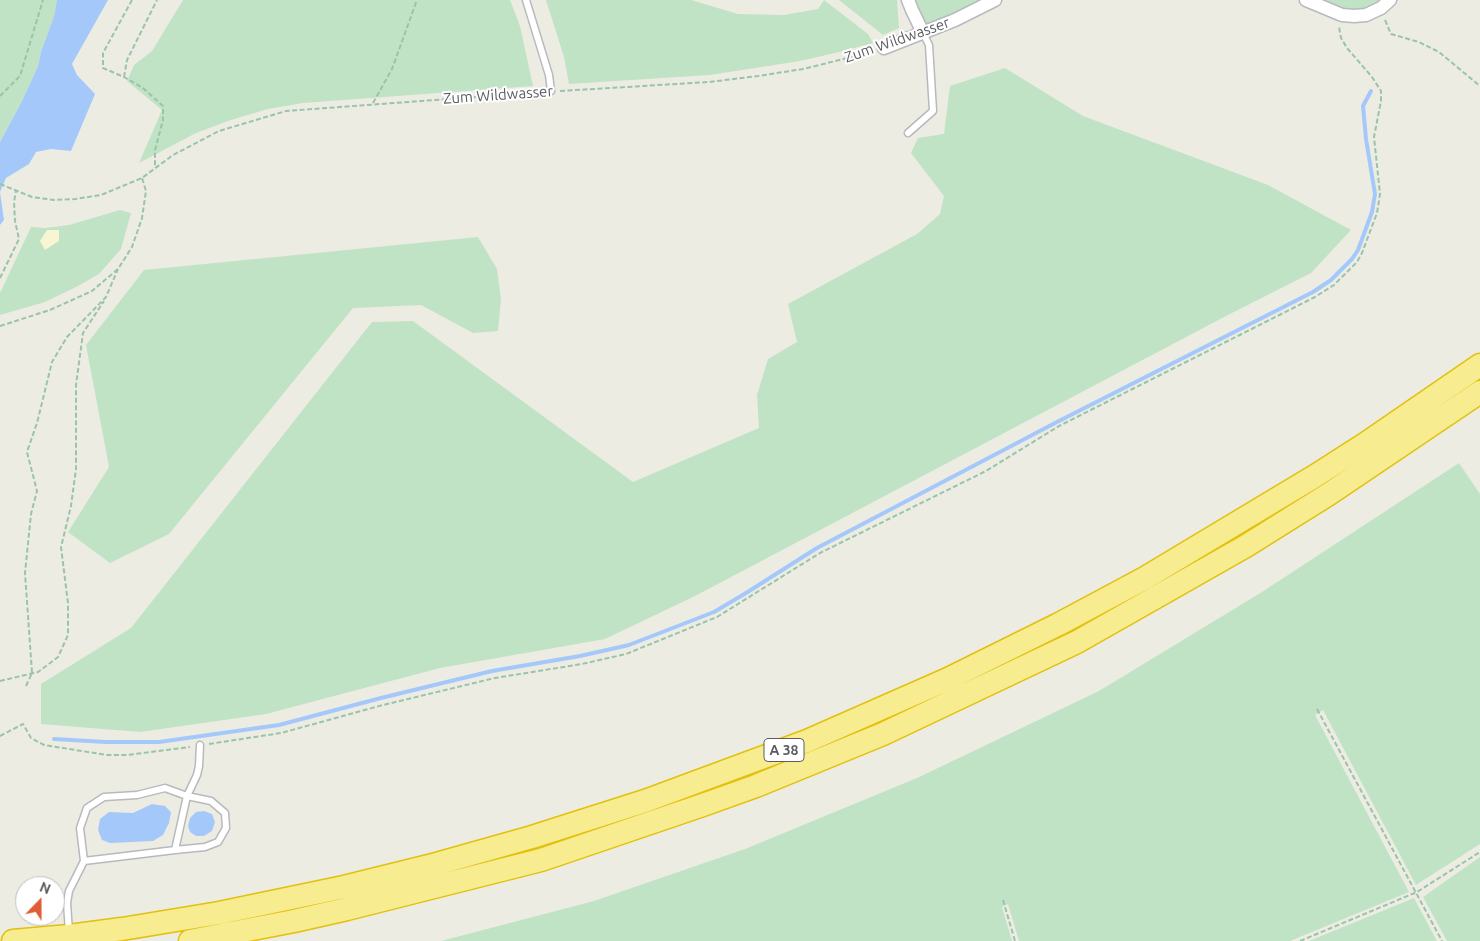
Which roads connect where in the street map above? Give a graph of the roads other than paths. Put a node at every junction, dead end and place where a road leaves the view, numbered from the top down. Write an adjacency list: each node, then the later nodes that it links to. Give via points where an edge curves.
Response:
1 (526, 0): 8 (lane)
2 (908, 0): 6 (street)
3 (995, 0): 6 (street, Zum Wildwasser)
4 (1306, 0): 5 (street, via 1342,15 1354,16)
5 (1385, 4)
6 (924, 32): 7 (street, Zum Wildwasser); 9 (lane, via 929,45 933,112)
7 (884, 48)
8 (551, 91)
9 (908, 133)
10 (1480, 365): 16 (highway, A 38, via 1315,476 1145,578 948,679 807,741 645,801 438,864 274,902 169,922)
11 (1480, 392): 18 (highway, A 38, via 1246,546 1078,642 883,734 756,786 541,860 347,909)
12 (200, 745): 13 (lane, via 197,775)
13 (187, 796): 14 (lane); 14 (lane, via 211,801 225,813 226,828 218,842 205,847); 15 (lane, via 165,788 137,796 104,797 87,808 80,828)
14 (175, 850): 15 (lane)
15 (84, 861): 16 (lane, via 69,891)
16 (69, 936): 17 (highway, A 38)
17 (12, 941)
18 (190, 941)

